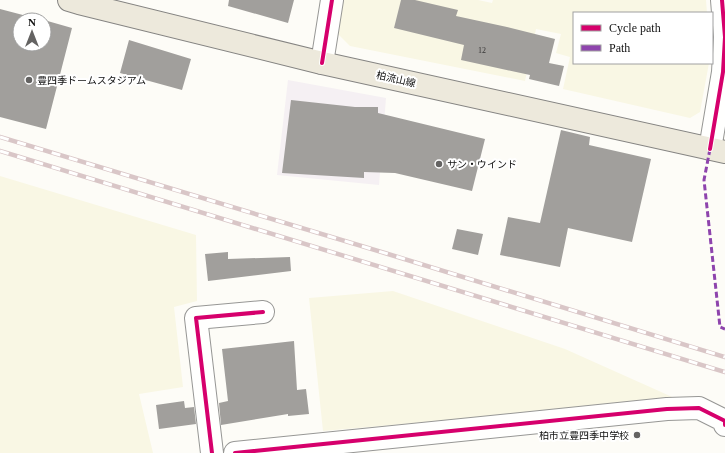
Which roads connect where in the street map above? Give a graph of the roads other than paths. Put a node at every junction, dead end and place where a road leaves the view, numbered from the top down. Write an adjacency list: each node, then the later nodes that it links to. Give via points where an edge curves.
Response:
1 (68, 0): 4 (main road, 柏流山線)
2 (332, 0): 4 (street)
3 (722, 0): 5 (street, via 725,37)
4 (322, 63): 5 (main road, 柏流山線)
5 (718, 151)
6 (263, 312): 9 (street, via 196,318)
7 (725, 421): 8 (street); 10 (street, via 699,408 667,409)
8 (725, 425)
9 (212, 453)
10 (235, 453)

